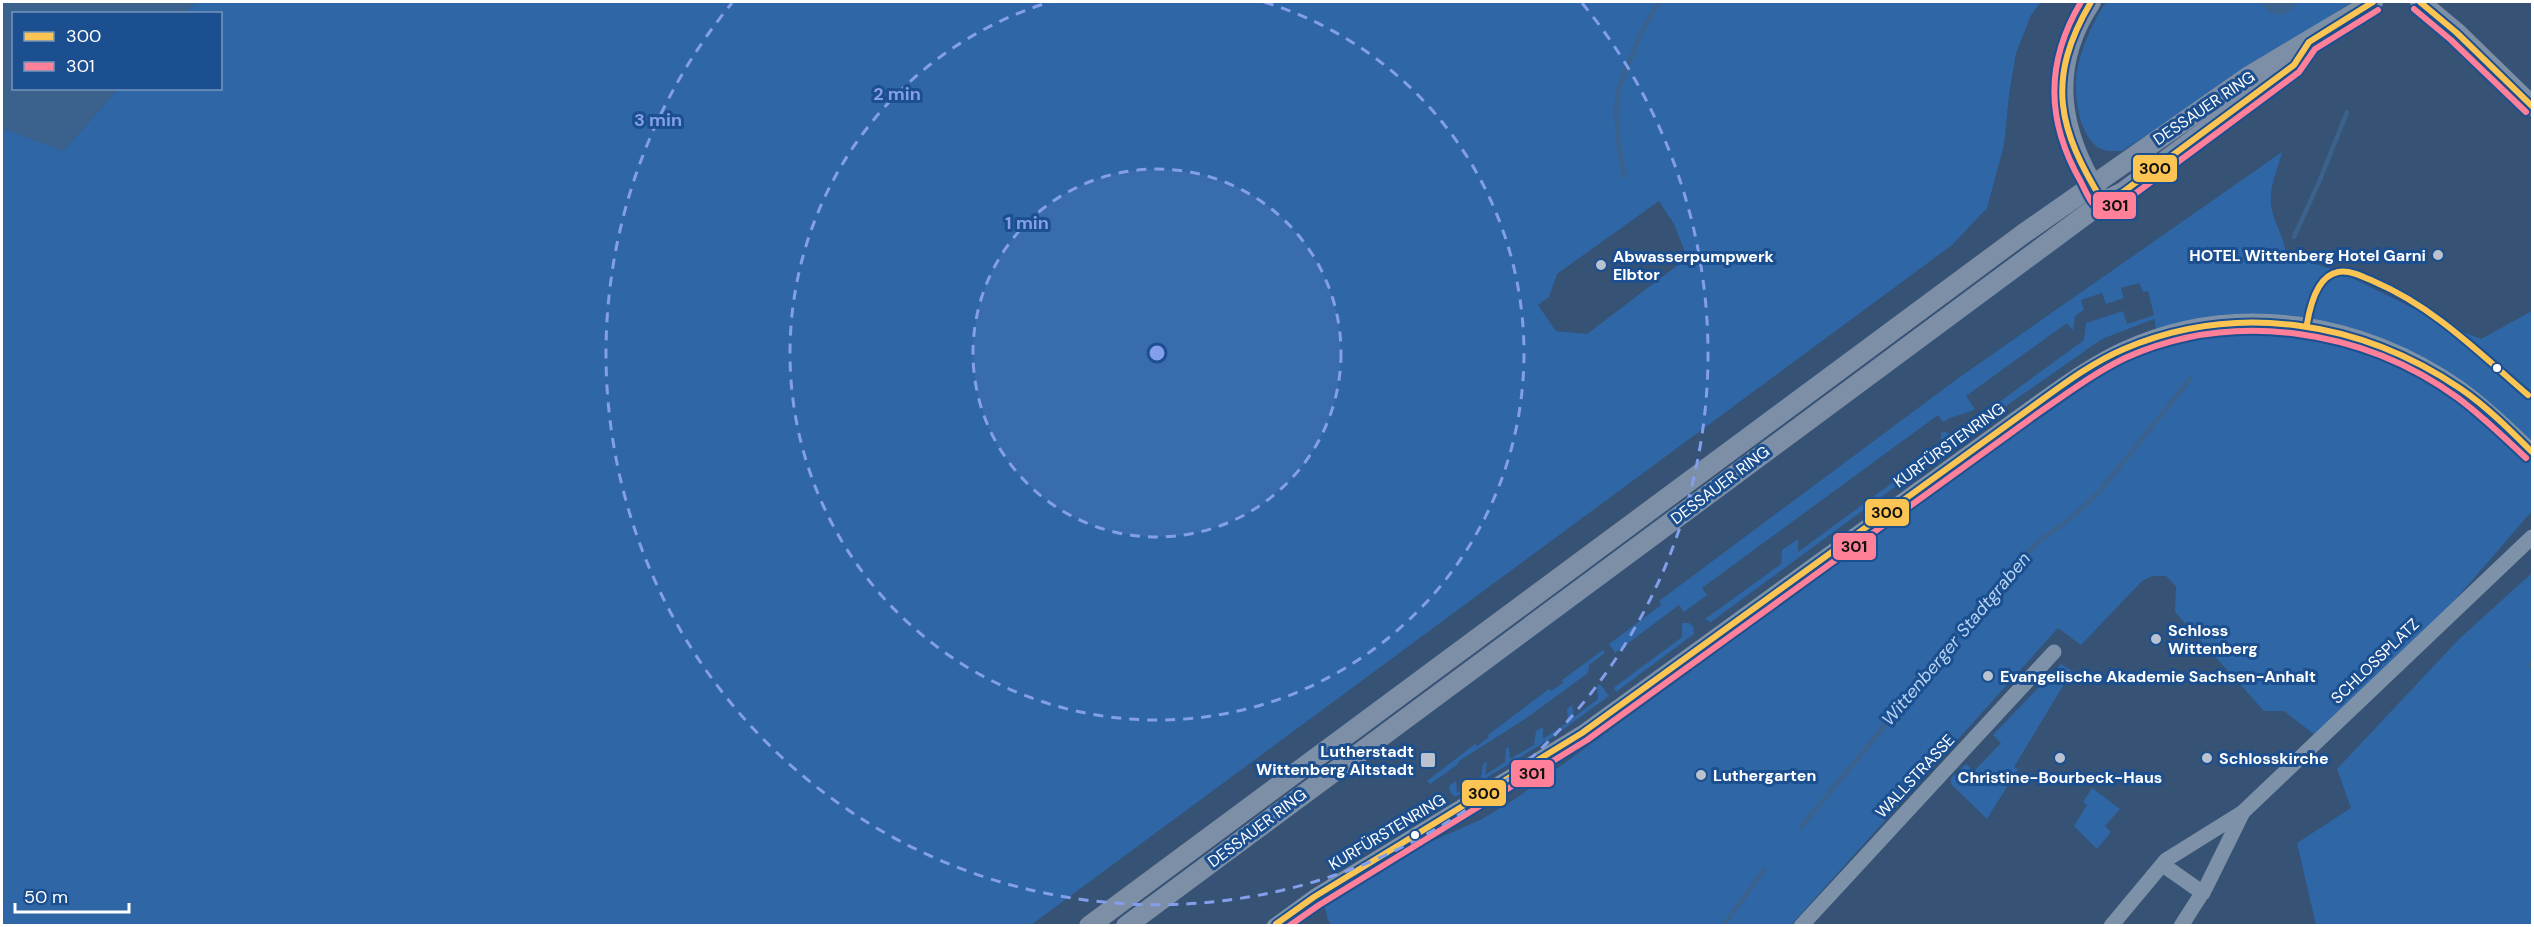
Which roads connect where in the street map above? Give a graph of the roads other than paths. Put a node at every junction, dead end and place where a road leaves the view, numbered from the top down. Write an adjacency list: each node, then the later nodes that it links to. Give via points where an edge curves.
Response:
1 (2091, 2): 6 (main road, via 2069,51 2063,102 2067,131)
2 (2373, 2): 4 (main road, DESSAUER RING)
3 (2420, 2): 5 (main road)
4 (2309, 42): 6 (main road, DESSAUER RING, via 2279,57); 7 (main road, DESSAUER RING, via 2294,65 2123,192)
5 (2532, 106)
6 (2092, 184): 7 (main road); 16 (main road, DESSAUER RING)
7 (2103, 202): 17 (main road, DESSAUER RING)
8 (2532, 453): 15 (street, KURFÜRSTENRING, via 2477,402 2445,379 2393,352 2326,328 2284,321 2240,320 2195,326 2149,339 2109,356 2032,407 1561,747 1314,897)
9 (2532, 537): 11 (street, SCHLOSSPLATZ)
10 (2055, 652): 18 (street, WALLSTRASSE)
11 (2243, 812): 12 (street, SCHLOSSPLATZ); 13 (street, SCHLOSSPLATZ)
12 (2164, 862): 13 (street); 19 (street, SCHLOSSPLATZ)
13 (2204, 890): 14 (street, SCHLOSSPLATZ)
14 (2186, 923)
15 (1276, 925)
16 (1089, 926)
17 (1125, 926)
18 (1802, 926)
19 (2111, 926)

